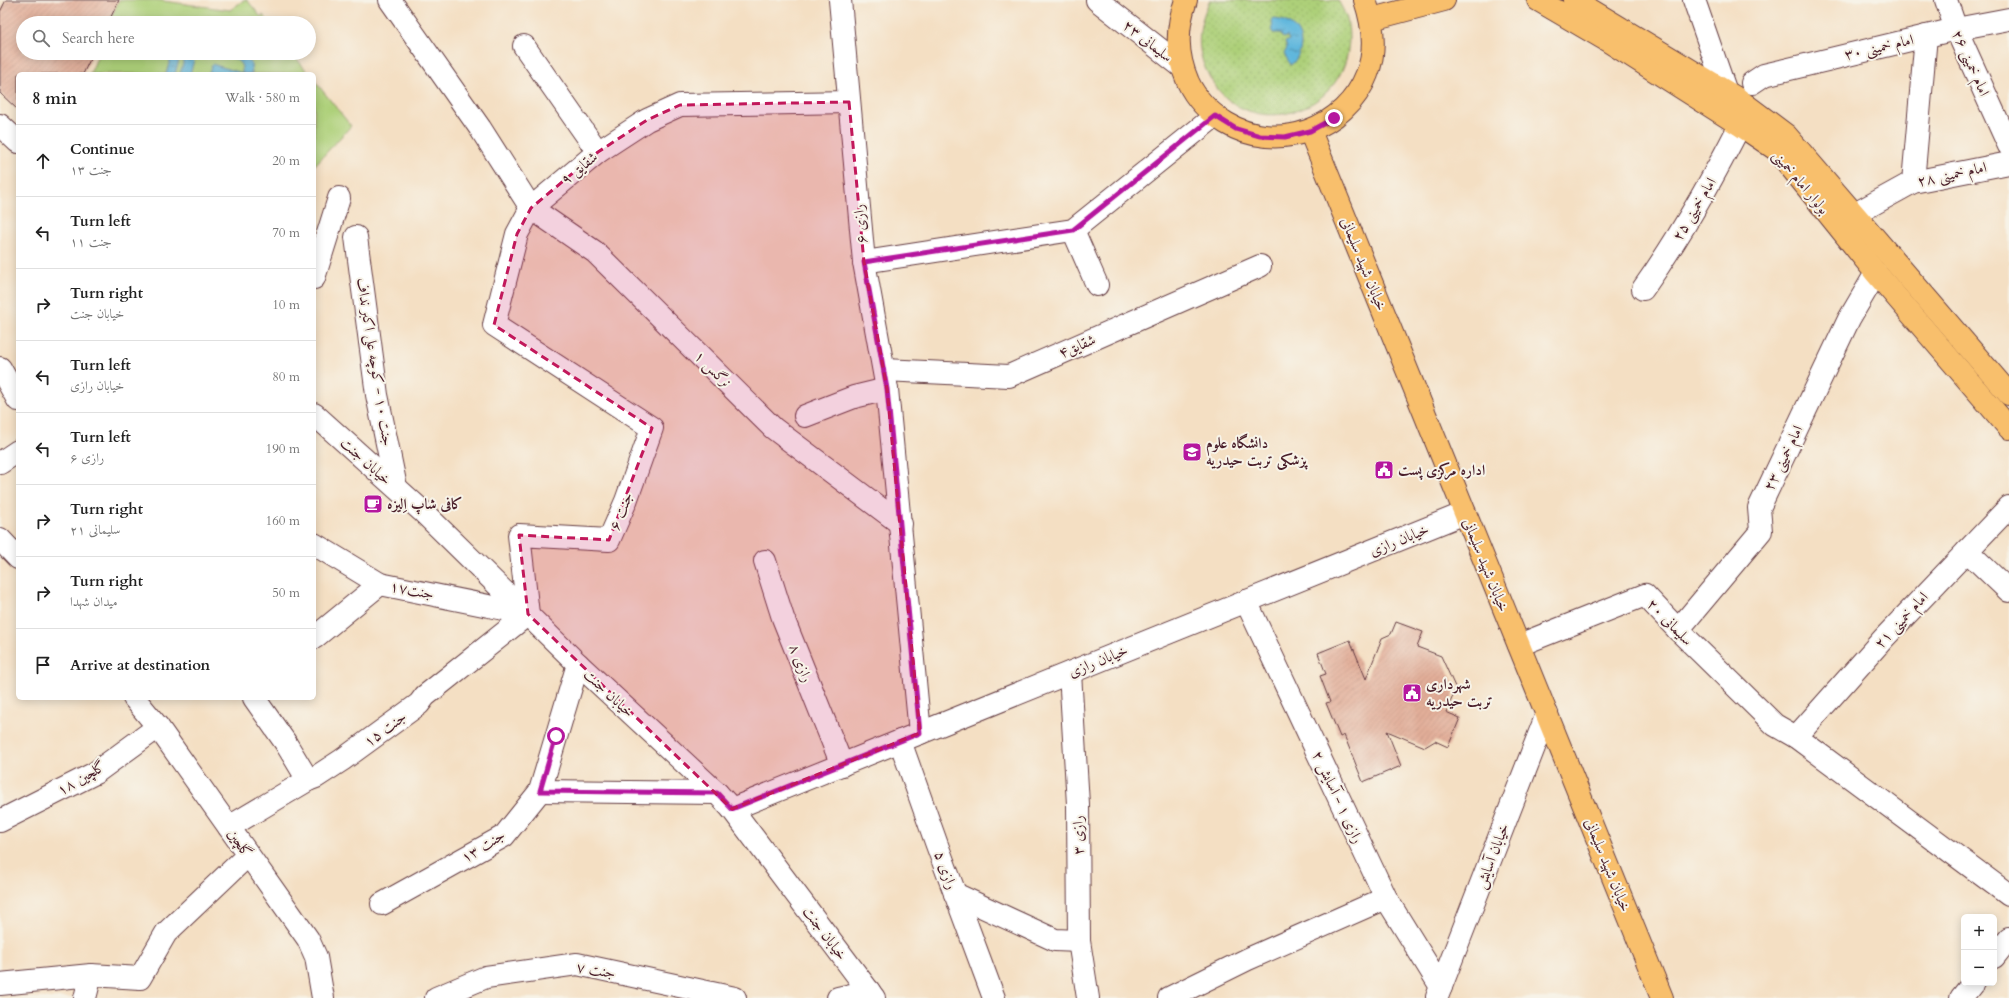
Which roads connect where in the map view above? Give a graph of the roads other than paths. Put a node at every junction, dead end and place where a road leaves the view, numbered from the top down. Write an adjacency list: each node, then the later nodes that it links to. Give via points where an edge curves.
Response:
1 (390, 0): 29 (street, via 480,128)
2 (840, 0): 18 (street, رازی ۶)
3 (1097, 0): 15 (street, سلیمانی ۲۳)
4 (1186, 0): 15 (main road, via 1180,19 1178,43)
5 (1444, 0): 10 (main road)
6 (1538, 0): 21 (main road, بولوار امام خمینی)
7 (1574, 0): 17 (main road, بولوار امام خمینی)
8 (1694, 0): 17 (street)
9 (1946, 0): 12 (street, امام خمینی ۲۶)
10 (1368, 10): 22 (main road, via 1373,47 1367,74 1354,98 1334,118)
11 (2009, 19): 12 (street, امام خمینی ۳۰)
12 (1956, 29): 13 (street, امام خمینی ۳۰); 24 (street, امام خمینی ۲۶)
13 (1926, 36): 16 (street, امام خمینی ۳۰, via 1764,75); 27 (street)
14 (524, 46): 25 (street)
15 (1181, 66): 19 (main road, via 1194,94)
16 (1752, 83)
17 (1726, 92): 30 (main road, بولوار امام خمینی, via 1786,135)
18 (849, 102): 25 (street, شقایق ۹, via 680,105 647,120); 34 (street, رازی ۶)
19 (1215, 116): 22 (main road, via 1236,129 1260,136 1285,137); 31 (street)
20 (0, 125): 23 (street)
21 (1740, 125): 36 (main road, بولوار امام خمینی, via 1777,150); 39 (street, امام خمینی ۲۵, via 1712,179 1668,253)
22 (1310, 131): 52 (main road, خیابان شهید سلیمانی)
23 (16, 140)
24 (2009, 146)
25 (598, 152): 29 (street, شقایق ۹)
26 (2009, 163): 27 (street, امام خمینی ۲۸)
27 (1913, 182): 30 (street, امام خمینی ۲۸)
28 (339, 198): 37 (street)
29 (531, 208): 42 (street, شقایق ۹, via 517,234 494,325); 53 (street, نرگس ۱, via 595,252 773,428)
30 (1855, 214): 33 (main road, بولوار امام خمینی)
31 (1073, 230): 34 (street); 38 (street)
32 (356, 237): 50 (street, جنت ۱۰ - کوچه علی اکبر نداف, via 377,395)
33 (1885, 250): 36 (main road); 43 (main road, بولوار امام خمینی)
34 (864, 262): 41 (street, رازی ۶)
35 (1260, 266): 41 (street, شقایق۴, via 1009,376)
36 (1873, 268): 47 (main road, بولوار امام خمینی); 61 (street, امام خمینی ۲۳, via 1759,508 1762,531)
37 (316, 272)
38 (1097, 285)
39 (1643, 289)
40 (0, 368): 44 (street)
41 (885, 379): 46 (street, شقایق۴, via 854,397); 53 (street, رازی ۶)
42 (580, 380): 60 (street, جنت ۶, via 652,428 609,540 519,536)
43 (2009, 394)
44 (16, 396)
45 (316, 416): 50 (street, خیابان جنت)
46 (805, 416)
47 (2009, 428)
48 (16, 452): 49 (street)
49 (0, 463)
50 (396, 487): 60 (street, خیابان جنت)
51 (2009, 507): 55 (street, امام خمینی ۲۱)
52 (1465, 513): 59 (street, خیابان رازی); 63 (main road, خیابان شهید سلیمانی)
53 (901, 524): 70 (street, رازی ۶)
54 (316, 545): 57 (street)
55 (1967, 551): 58 (street); 71 (street, امام خمینی ۲۱, via 1884,638)
56 (765, 561): 73 (street, رازی ۸, via 783,618)
57 (380, 584): 60 (street, جنت۱۷); 62 (street, جنت۱۷)
58 (2009, 591)
59 (1246, 601): 65 (street, خیابان رازی); 83 (street, رازی ۱ - آسایش ۲)
60 (528, 614): 64 (street, خیابان جنت); 74 (street, جنت ۱۵, via 425,696 419,704 342,760)
61 (1678, 630): 63 (street, سلیمانی ۲۰, via 1645,595); 71 (street, سلیمانی ۲۰, via 1774,725)
62 (316, 636)
63 (1519, 645): 68 (main road, خیابان شهید سلیمانی)
64 (578, 664): 75 (street, جنت ۱۳); 76 (street, خیابان جنت)
65 (1070, 672): 70 (street, خیابان رازی); 86 (street, رازی ۳, via 1078,804)
66 (136, 700): 69 (street, گلچین)
67 (255, 700): 74 (street)
68 (1546, 714): 90 (street, خیابان آسایش); 100 (main road, خیابان شهید سلیمانی)
69 (158, 727): 78 (street, گلچین ۱۸, via 94,773); 79 (street, گلچین)
70 (920, 733): 72 (street, خیابان رازی)
71 (1796, 737): 81 (street, سلیمانی ۲۰)
72 (900, 741): 73 (street, خیابان رازی); 82 (street, رازی ۵)
73 (842, 765): 77 (street, خیابان رازی)
74 (308, 780): 79 (street, جنت ۱۵)
75 (540, 791): 76 (street); 84 (street, جنت ۱۳, via 504,836)
76 (717, 793): 77 (street, خیابان جنت)
77 (732, 809): 91 (street, خیابان جنت)
78 (0, 821)
79 (229, 827): 80 (street, گلچین)
80 (248, 855): 88 (street, via 166,933 140,978); 93 (street, گلچین, via 308,939 316,957)
81 (2006, 888)
82 (955, 894): 86 (street, via 1055,940); 97 (street, رازی ۵)
83 (1386, 898): 90 (street, رازی ۱ - آسایش ۲); 99 (street, via 1248,959)
84 (382, 904)
85 (2009, 938): 87 (street)
86 (1078, 941): 98 (street, رازی ۳)
87 (1997, 953)
88 (91, 975): 89 (street); 92 (street)
89 (0, 984)
90 (1439, 993)
91 (872, 995): 96 (street)
92 (85, 998)
93 (323, 998)
94 (436, 998): 95 (street, جنت ۷, via 486,977 577,964)
95 (735, 998)
96 (838, 998)
97 (994, 998)
98 (1088, 998)
99 (1169, 998)
100 (1662, 998)

